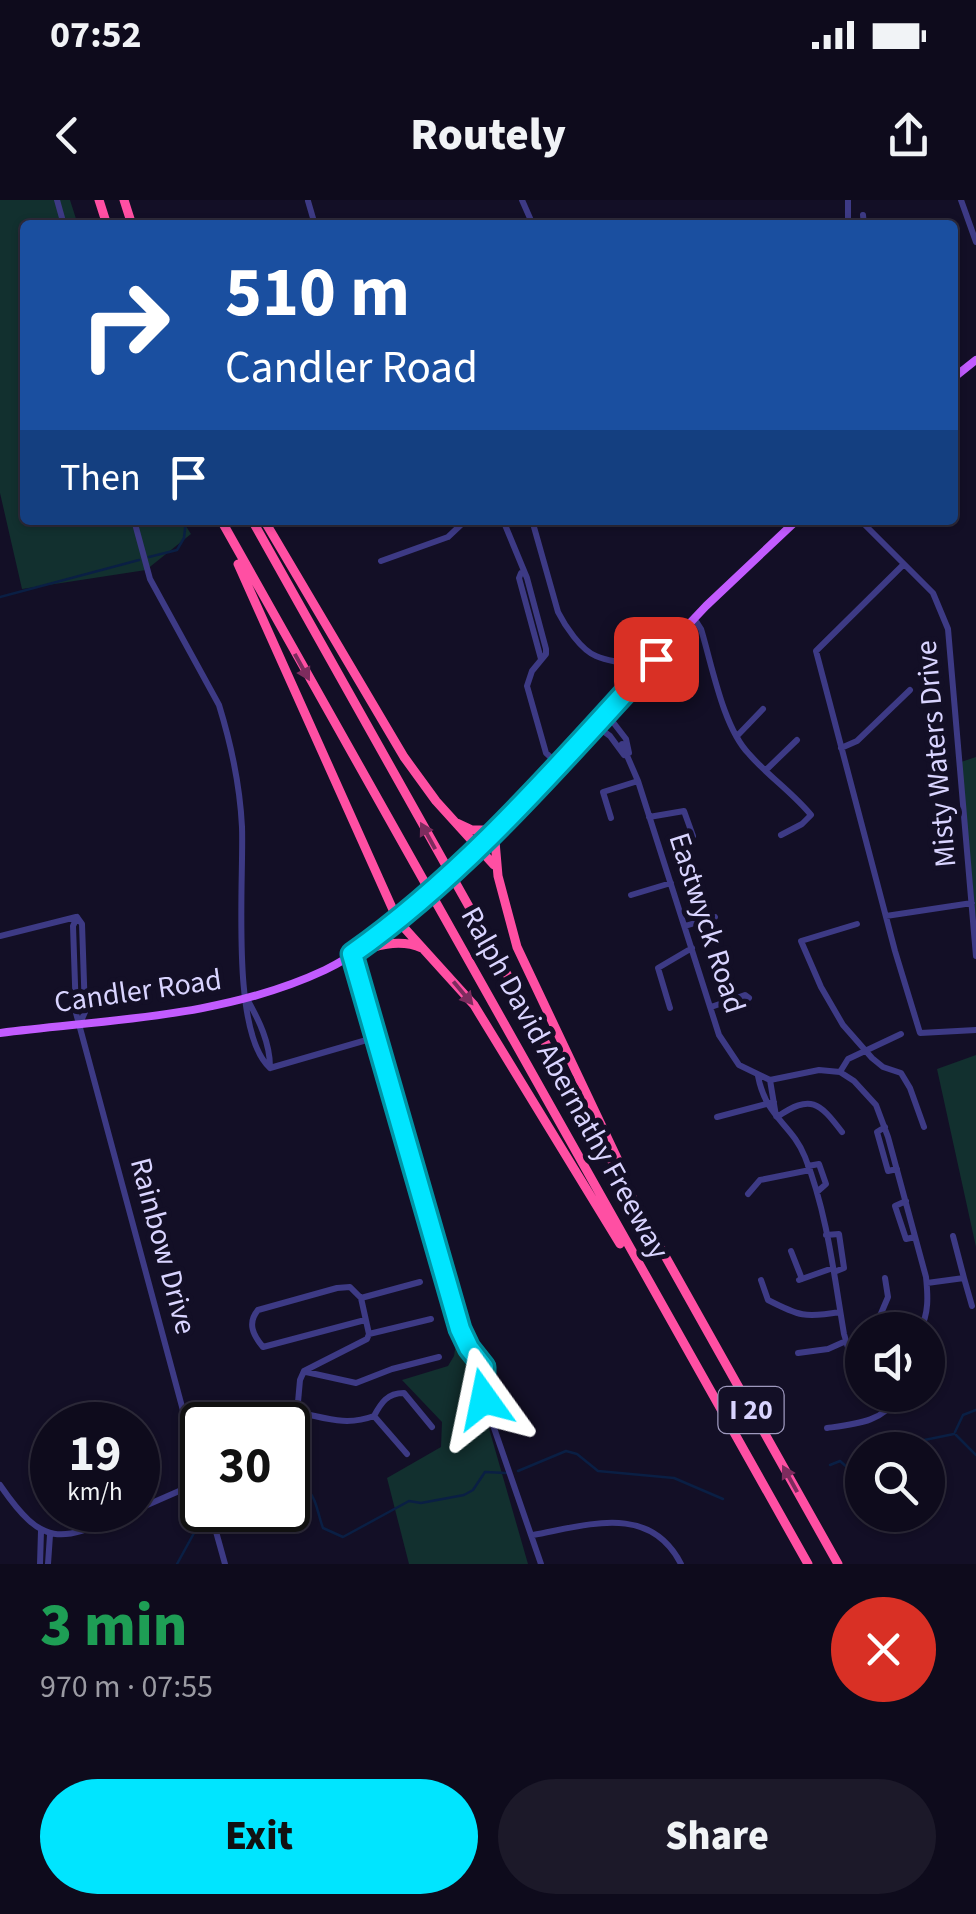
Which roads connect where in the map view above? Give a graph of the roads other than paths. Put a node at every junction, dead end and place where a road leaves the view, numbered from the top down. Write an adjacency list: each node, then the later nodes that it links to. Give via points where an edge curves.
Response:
1 (960, 200): 4 (street)
2 (863, 215): 3 (street)
3 (864, 220)
4 (976, 242)
5 (135, 525): 51 (street, via 150,579 225,726 239,791)
6 (222, 525): 43 (highway)
7 (223, 525): 93 (highway, Ralph David Abernathy Freeway / I 20, one-way to 93)
8 (255, 525): 74 (highway, Ralph David Abernathy Freeway / I 20, one-way to 8)
9 (267, 525): 32 (highway, via 404,757)
10 (461, 525): 15 (street, via 448,537)
11 (505, 525): 27 (street, via 527,578 546,654 526,686 546,752)
12 (533, 525): 18 (street, via 565,624 594,656 629,663)
13 (792, 525): 17 (main road, Candler Road)
14 (865, 525): 16 (street, Misty Waters Drive)
15 (381, 562)
16 (904, 564): 26 (street, via 816,651); 40 (street, Misty Waters Drive, via 933,593 948,629)
17 (694, 618): 18 (main road, Candler Road); 23 (street)
18 (642, 674): 21 (main road, Candler Road)
19 (910, 690): 26 (street)
20 (763, 709): 23 (street)
21 (606, 713): 22 (main road, Candler Road); 25 (street, Eastwyck Road)
22 (595, 726): 25 (street); 27 (main road, Candler Road)
23 (737, 736): 28 (street)
24 (797, 740): 28 (street)
25 (621, 742): 29 (street, Eastwyck Road)
26 (841, 748): 42 (street)
27 (558, 764): 33 (main road, Candler Road)
28 (766, 770): 35 (street, via 812,815)
29 (638, 781): 30 (street, Eastwyck Road); 31 (street, via 603,792)
30 (650, 817): 34 (street, via 684,811); 38 (street, Eastwyck Road)
31 (611, 818)
32 (457, 824): 33 (highway); 36 (highway)
33 (494, 830): 36 (main road, Candler Road); 37 (highway)
34 (693, 836)
35 (781, 836)
36 (478, 846): 37 (highway); 43 (main road, Candler Road, bridge)
37 (496, 867): 74 (highway, via 517,947)
38 (671, 882): 39 (street); 45 (street, Eastwyck Road)
39 (632, 895)
40 (972, 903): 42 (street); 50 (street, Misty Waters Drive)
41 (715, 916): 45 (street)
42 (886, 916): 56 (street, via 920,1033)
43 (398, 921): 48 (highway); 49 (main road, Candler Road)
44 (858, 924): 60 (street, via 801,941 842,1025)
45 (685, 926): 47 (street, Eastwyck Road)
46 (0, 936): 55 (street, Rainbow Drive, via 78,917 73,926)
47 (692, 948): 53 (street, Eastwyck Road); 54 (street, via 658,968)
48 (429, 952): 49 (highway, via 407,942); 93 (highway, one-way to 93, via 474,1006)
49 (352, 954): 51 (main road, Candler Road, via 308,978); 59 (street)
50 (976, 956)
51 (246, 998): 55 (main road, Candler Road, via 165,1016); 59 (street, via 270,1068)
52 (750, 998): 53 (street)
53 (711, 1006): 62 (street, Eastwyck Road, via 719,1035 739,1065)
54 (670, 1008)
55 (80, 1023): 57 (main road, Candler Road); 95 (street, Rainbow Drive)
56 (976, 1030)
57 (0, 1033)
58 (902, 1034): 60 (street)
59 (377, 1037): 111 (street, via 460,1329 484,1367 484,1399)
60 (864, 1050): 61 (street); 67 (street, via 901,1073)
61 (840, 1072): 63 (street); 80 (street, via 876,1105 888,1170 897,1170 906,1201 895,1206 906,1239 915,1237)
62 (758, 1075): 63 (street, Eastwyck Road); 64 (street)
63 (770, 1080): 64 (street)
64 (770, 1104): 65 (street); 66 (street)
65 (717, 1118)
66 (776, 1118): 68 (street, via 801,1103 816,1104); 69 (street)
67 (924, 1126)
68 (842, 1132)
69 (809, 1168): 70 (street, via 760,1180); 71 (street, via 818,1164 826,1184 816,1193)
70 (748, 1194)
71 (826, 1235): 75 (street); 75 (street, via 839,1234 844,1268)
72 (953, 1236): 77 (street)
73 (791, 1250): 75 (street, via 801,1280)
74 (665, 1256): 118 (highway, Ralph David Abernathy Freeway / I 20, one-way to 74)
75 (834, 1270): 83 (street)
76 (885, 1278): 84 (street)
77 (964, 1278): 80 (street); 82 (street)
78 (760, 1280): 83 (street, via 768,1300 804,1318)
79 (420, 1282): 81 (street)
80 (926, 1284): 85 (street)
81 (361, 1298): 87 (street); 87 (street, via 350,1287 338,1288 258,1310 251,1327 263,1347)
82 (972, 1306)
83 (840, 1312): 89 (street)
84 (882, 1312)
85 (925, 1312)
86 (432, 1319): 88 (street)
87 (365, 1320): 88 (street)
88 (370, 1334): 94 (street)
89 (845, 1336)
90 (845, 1341): 91 (street)
91 (798, 1353)
92 (439, 1357): 94 (street, via 356,1383)
93 (692, 1360): 117 (highway, Ralph David Abernathy Freeway / I 20)
94 (304, 1371): 96 (street)
95 (181, 1402)
96 (298, 1402)
97 (886, 1412): 101 (street, via 867,1423)
98 (310, 1415): 99 (street, via 346,1422)
99 (374, 1416): 100 (street, via 381,1402 404,1394); 102 (street)
100 (432, 1427)
101 (827, 1428)
102 (407, 1454)
103 (0, 1486): 104 (street)
104 (3, 1497): 105 (street)
105 (30, 1523)
106 (41, 1532): 112 (street)
107 (44, 1532): 110 (street)
108 (73, 1532): 110 (street)
109 (216, 1532): 114 (street)
110 (50, 1534): 113 (street)
111 (533, 1534): 115 (street); 116 (street, via 596,1524 648,1526)
112 (40, 1564)
113 (48, 1564)
114 (225, 1564)
115 (541, 1564)
116 (681, 1564)
117 (808, 1564)
118 (838, 1564)

